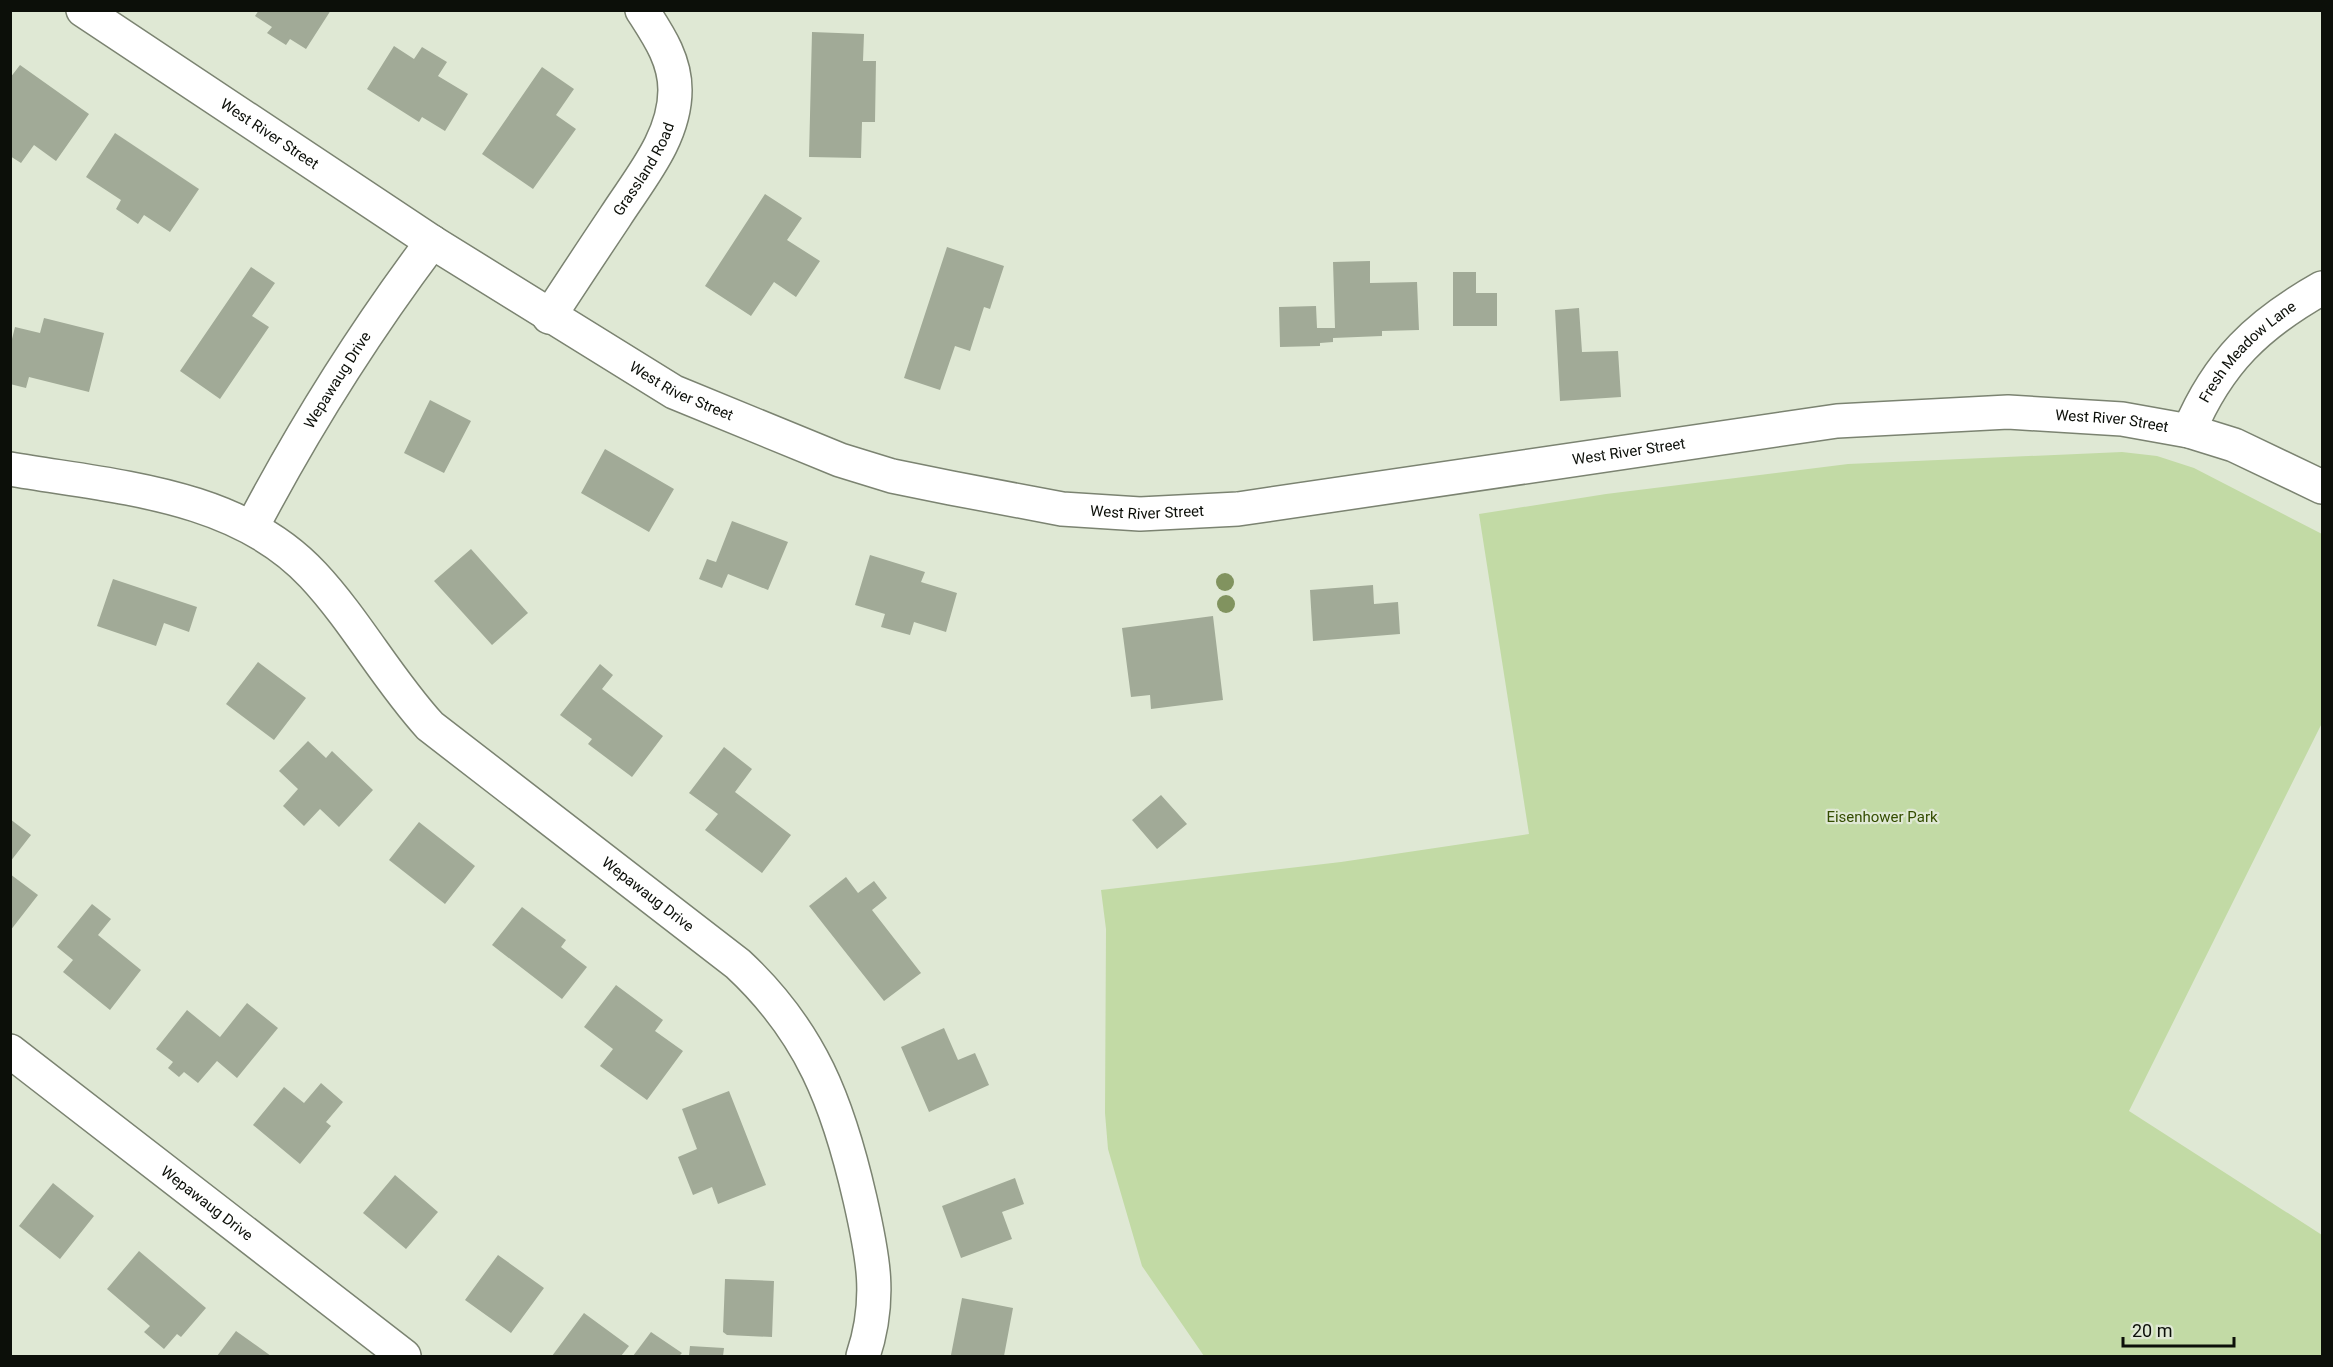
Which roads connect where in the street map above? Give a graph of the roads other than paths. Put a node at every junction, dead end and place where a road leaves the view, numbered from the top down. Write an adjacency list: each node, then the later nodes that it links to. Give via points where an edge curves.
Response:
1 (83, 10): 3 (street, West River Street)
2 (642, 10): 5 (street, Grassland Road, via 659,36 674,74 668,130)
3 (432, 242): 5 (street, West River Street); 9 (street, Wepawaug Drive, via 289,458)
4 (2322, 288): 6 (street, Fresh Meadow Lane, via 2271,319 2236,353 2212,383)
5 (549, 317): 6 (street, West River Street, via 674,392 840,460 892,476 1062,509 1140,514 1238,509 1837,421 2008,412 2122,419)
6 (2189, 431): 8 (street, West River Street, via 2252,453)
7 (10, 469): 9 (street, Wepawaug Drive, via 149,493 217,512)
8 (2322, 487)
9 (252, 527): 12 (street, Wepawaug Drive, via 297,558 315,576 406,700 430,726 738,964 786,1014 817,1066 848,1144 875,1272 873,1312)
10 (10, 1051): 11 (street, Wepawaug Drive)
11 (404, 1356)
12 (863, 1356)

